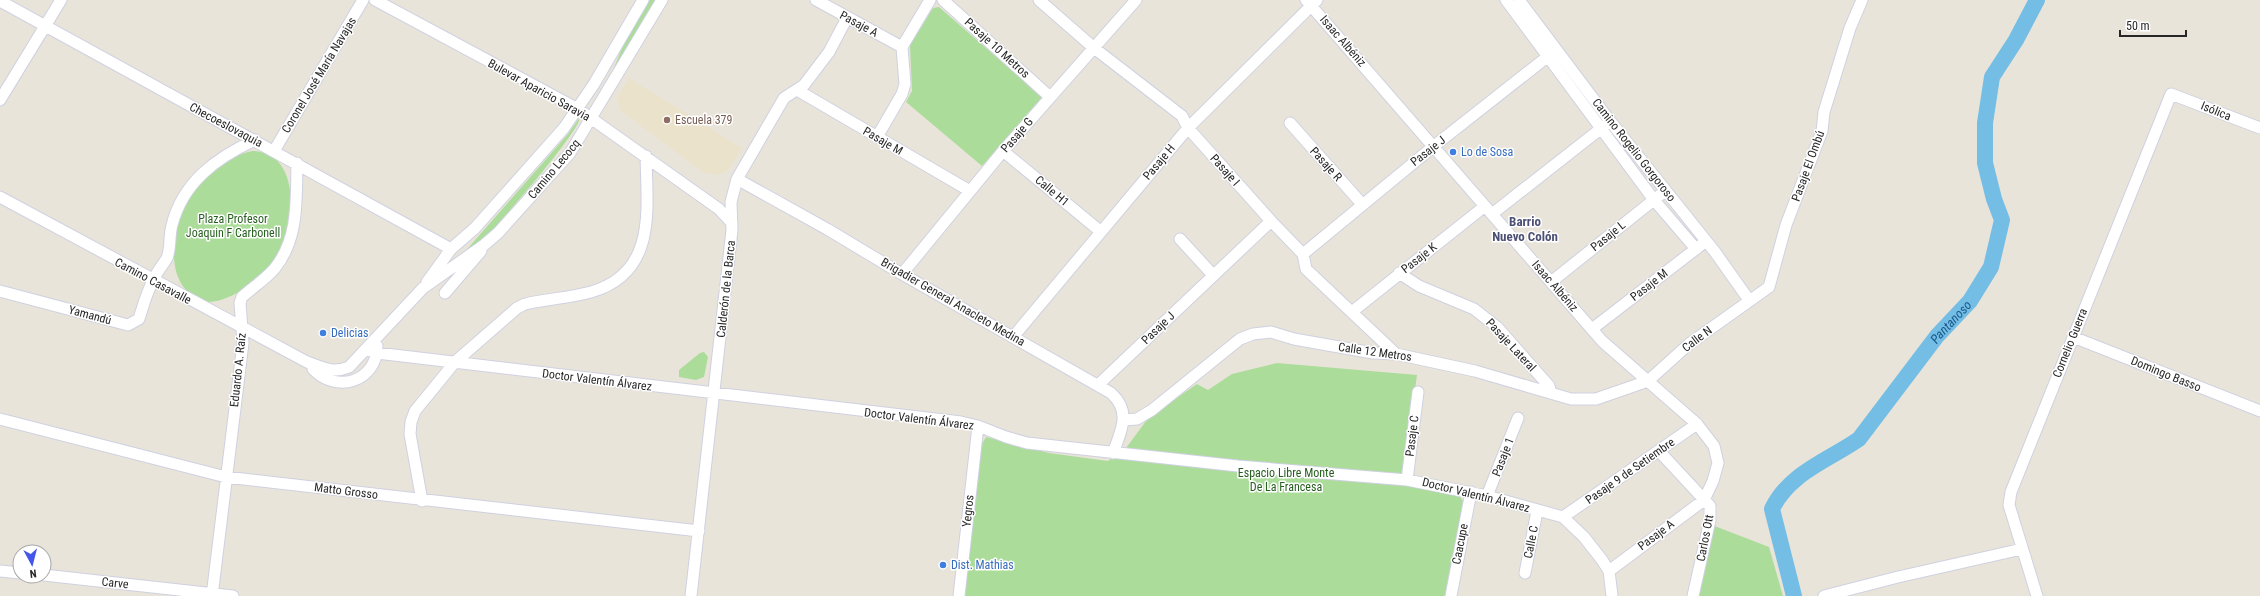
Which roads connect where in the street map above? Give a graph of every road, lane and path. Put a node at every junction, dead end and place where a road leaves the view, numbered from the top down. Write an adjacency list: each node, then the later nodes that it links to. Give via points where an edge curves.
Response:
1 (61, 0): 17 (street)
2 (363, 0): 34 (street, Coronel José María Navajas)
3 (375, 0): 25 (street, Bulevar Aparicio Saravia)
4 (643, 0): 25 (street, Camino Lecocq)
5 (662, 0): 26 (street, Camino Lecocq)
6 (816, 0): 16 (street, Pasaje A)
7 (930, 0): 18 (street)
8 (943, 0): 23 (street, Pasaje 10 Metros)
9 (1039, 0): 19 (street, Pasaje I)
10 (1136, 0): 19 (street, Pasaje G)
11 (1506, 0): 20 (street)
12 (1519, 0): 20 (street, Camino Rogelio Gorgoroso)
13 (1862, 0): 62 (street, Pasaje El Ombú, via 1824,112 1822,132 1786,225 1769,287 1762,294)
14 (0, 1): 17 (street, Checoeslovaquia)
15 (1312, 2): 29 (street, Pasaje H); 33 (street, Isaac Albéniz)
16 (847, 18): 18 (street, Pasaje A); 21 (street, Calderón de la Barca, via 829,52 804,85)
17 (45, 26): 24 (street); 32 (street, Checoeslovaquia)
18 (902, 47): 31 (street, via 905,84 902,94)
19 (1094, 48): 23 (street, Pasaje G); 29 (street, Pasaje I, via 1182,116)
20 (1552, 53): 28 (street, Camino Rogelio Gorgoroso); 33 (street, Pasaje J)
21 (797, 90): 31 (street, Pasaje M); 38 (street, Calderón de la Barca, via 784,98)
22 (2171, 94): 30 (street, Isólica); 68 (street, Cornelio Guerra)
23 (1050, 97): 35 (street, Pasaje G)
24 (0, 100)
25 (578, 109): 26 (street, Bulevar Aparicio Saravia); 51 (street, Camino Lecocq, via 528,171 475,228)
26 (592, 119): 36 (street, Bulevar Aparicio Saravia); 50 (street, Camino Lecocq, via 570,153)
27 (1290, 123): 43 (street, Pasaje R)
28 (1606, 124): 39 (street, Camino Rogelio Gorgoroso); 42 (street); 44 (street, Pasaje K)
29 (1188, 128): 45 (street, Pasaje I); 47 (street, Pasaje H)
30 (2260, 128)
31 (877, 137): 40 (street, Pasaje M)
32 (255, 140): 34 (street, Checoeslovaquia); 57 (street, via 208,167 191,184 179,204 172,224 167,256)
33 (1434, 146): 43 (street, Pasaje J); 44 (street, Isaac Albéniz)
34 (274, 150): 37 (street, Checoeslovaquia)
35 (1003, 151): 40 (street, Pasaje G); 47 (street, Calle H1)
36 (646, 156): 46 (street, Bulevar Aparicio Saravia, via 719,209); 73 (street, via 647,227 643,248 634,263 612,282 591,292 525,304 517,308)
37 (297, 163): 51 (street, Checoeslovaquia); 64 (street, Eduardo A. Raíz, via 296,208 289,244 274,269 242,297)
38 (737, 179): 46 (street, Calderón de la Barca, via 732,192); 55 (street, Brigadier General Anacleto Medina, via 827,228)
39 (1666, 191): 42 (street, Pasaje L); 49 (street, Camino Rogelio Gorgoroso)
40 (970, 192): 55 (street, Pasaje G)
41 (0, 197): 57 (street, Camino Casavalle)
42 (1654, 200): 52 (street); 58 (street, Pasaje L)
43 (1362, 204): 53 (street, Pasaje J)
44 (1489, 210): 54 (street, Pasaje K); 58 (street, Isaac Albéniz)
45 (1271, 221): 53 (street, Pasaje I); 56 (street, Pasaje J)
46 (732, 222): 78 (street, Calderón de la Barca)
47 (1100, 231): 67 (street, Pasaje H)
48 (1180, 239): 56 (street)
49 (1706, 241): 52 (street, Pasaje M); 62 (street, Camino Rogelio Gorgoroso)
50 (484, 245): 59 (street, Camino Lecocq); 61 (street, via 478,256)
51 (451, 249): 59 (street, Camino Lecocq)
52 (1696, 249): 65 (street, Pasaje M)
53 (1303, 254): 63 (street, Pasaje I, via 1306,269)
54 (1399, 273): 63 (street, Pasaje K); 77 (street, Pasaje Lateral, via 1419,286 1474,308 1487,318 1549,386)
55 (902, 274): 67 (street, Brigadier General Anacleto Medina)
56 (1213, 275): 75 (street, Pasaje J)
57 (152, 281): 60 (street, Yamandú, via 138,319 128,325); 64 (street, Camino Casavalle)
58 (1552, 282): 65 (street, Isaac Albéniz)
59 (423, 288): 66 (street, Camino Lecocq)
60 (0, 291)
61 (446, 293)
62 (1749, 300): 74 (street, Calle N, via 1689,344)
63 (1353, 311): 71 (street, Pasaje I)
64 (242, 328): 72 (street, Camino Casavalle); 87 (street, Eduardo A. Raíz)
65 (1592, 329): 74 (street, Isaac Albéniz)
66 (380, 334): 69 (street, Camino Lecocq); 70 (street)
67 (1013, 337): 75 (street, Brigadier General Anacleto Medina)
68 (2073, 337): 79 (street, Domingo Basso); 96 (street, Cornelio Guerra, via 2011,492 2009,505)
69 (366, 348): 70 (street, Doctor Valentín Álvarez); 72 (street, Camino Lecocq, via 350,367 342,370 329,370)
70 (377, 353): 72 (street, via 371,370 350,381 338,382 329,379 316,372); 73 (street, Doctor Valentín Álvarez)
71 (1396, 354): 77 (street, Calle 12 Metros, via 1475,370); 82 (street, Calle 12 Metros, via 1373,354 1271,332 1253,334 1240,339 1152,410 1137,419)
72 (307, 362)
73 (455, 362): 78 (street, Doctor Valentín Álvarez); 92 (street, via 416,411 411,422 410,434)
74 (1648, 381): 77 (street, Calle 12 Metros, via 1596,399 1571,399); 83 (street, Isaac Albéniz)
75 (1098, 385): 82 (street, Brigadier General Anacleto Medina, via 1120,402 1124,413)
76 (1418, 392): 88 (street, Pasaje C)
77 (1552, 393)
78 (714, 394): 84 (street, Doctor Valentín Álvarez); 95 (street, Calderón de la Barca)
79 (2260, 411)
80 (0, 418): 87 (street, Matto Grosso)
81 (1518, 418): 90 (street, Pasaje 1)
82 (1123, 420): 86 (street, Brigadier General Anacleto Medina)
83 (1697, 424): 85 (street, Pasaje 9 de Setiembre); 91 (street, Isaac Albéniz, via 1714,446 1718,457 1713,481)
84 (978, 426): 86 (street, Doctor Valentín Álvarez, via 1027,443); 105 (street, Yegros)
85 (1659, 451): 91 (street, Carlos Ott); 94 (street, Pasaje 9 de Setiembre)
86 (1113, 454): 88 (street, Doctor Valentín Álvarez)
87 (226, 477): 92 (street, Matto Grosso); 102 (street, Eduardo A. Raíz)
88 (1407, 480): 89 (street, Doctor Valentín Álvarez)
89 (1471, 492): 90 (street, Doctor Valentín Álvarez); 106 (street, Caacupe)
90 (1487, 496): 93 (street, Doctor Valentín Álvarez)
91 (1704, 500): 98 (street, Pasaje A); 108 (street, Carlos Ott, via 1710,506 1710,520)
92 (422, 501): 95 (street, Matto Grosso)
93 (1537, 511): 94 (street, Doctor Valentín Álvarez); 100 (street, Calle C)
94 (1563, 517): 98 (street, via 1594,548)
95 (698, 531): 104 (street, Calderón de la Barca)
96 (2022, 549): 109 (street); 110 (street, Cornelio Guerra)
97 (0, 571): 99 (street)
98 (1609, 571): 107 (street)
99 (12, 572)
100 (1525, 573)
101 (52, 577): 102 (street, Carve)
102 (212, 595): 103 (street, Carve)
103 (233, 596)
104 (691, 596)
105 (959, 596)
106 (1451, 596)
107 (1612, 596)
108 (1693, 596)
109 (1824, 596)
110 (2037, 596)

